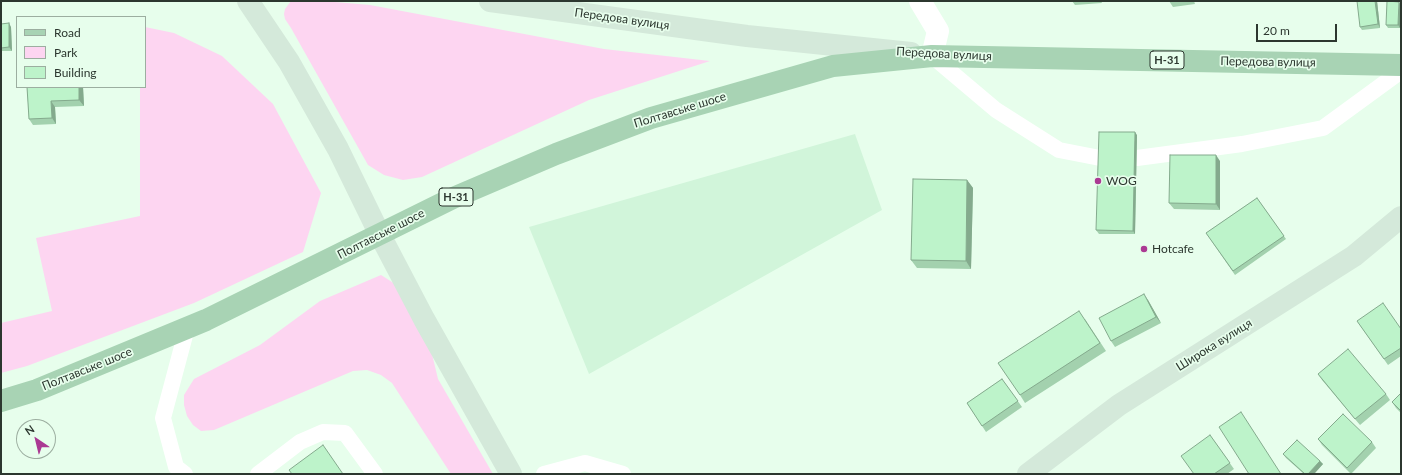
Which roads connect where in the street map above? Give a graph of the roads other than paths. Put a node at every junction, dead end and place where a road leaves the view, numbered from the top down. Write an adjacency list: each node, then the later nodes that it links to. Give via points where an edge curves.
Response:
1 (248, 1): 10 (street, via 289,62 338,149)
2 (490, 1): 4 (street, Передова вулиця, via 748,36)
3 (920, 1): 4 (street, via 938,31)
4 (932, 56): 5 (main road, Передова вулиця / Н-31); 7 (lane, via 996,110 1059,150); 10 (main road, Полтавське шосе / Н-31, via 833,66 651,118 556,154 453,198)
5 (1401, 65)
6 (1401, 71): 8 (lane, via 1322,128 1242,144)
7 (1100, 158)
8 (1137, 158)
9 (1401, 217): 19 (street, Широка вулиця, via 1354,256 1120,405)
10 (380, 235): 11 (main road, Полтавське шосе / Н-31); 16 (street)
11 (187, 328): 12 (main road, Полтавське шосе / Н-31, via 38,390); 13 (lane, via 163,418 176,467)
12 (1, 401)
13 (185, 474)
14 (258, 474): 15 (lane, via 300,442 323,432 345,433)
15 (375, 474)
16 (511, 474)
17 (544, 474): 18 (lane, via 585,463)
18 (623, 474)
19 (1028, 474)

